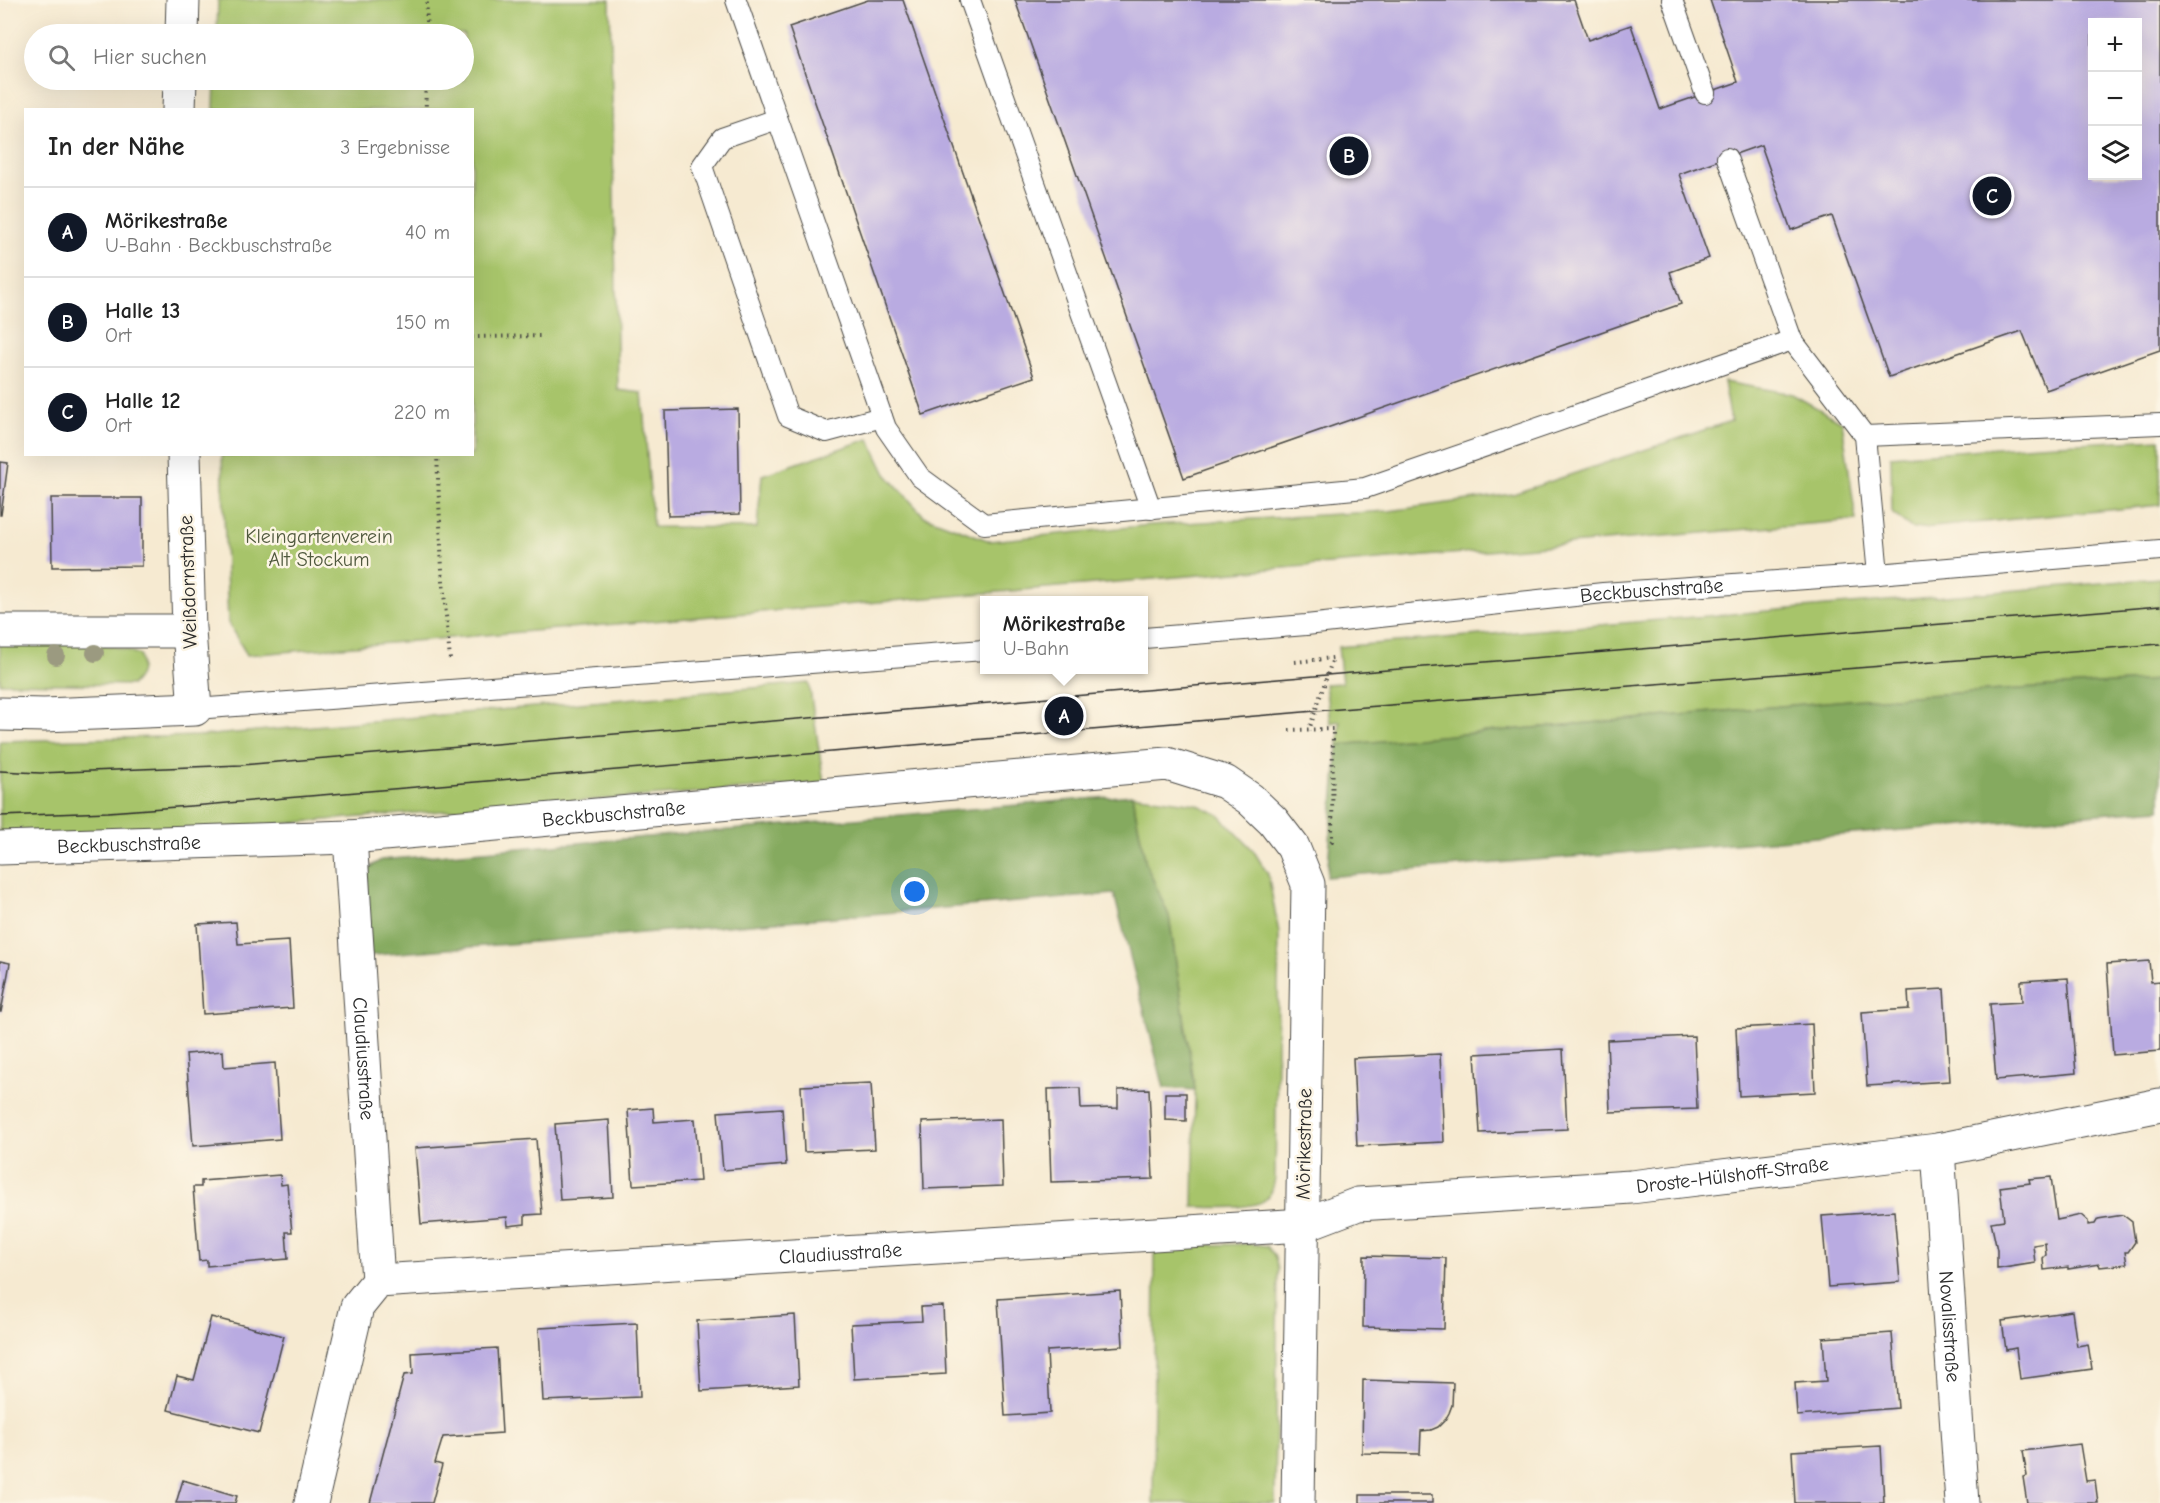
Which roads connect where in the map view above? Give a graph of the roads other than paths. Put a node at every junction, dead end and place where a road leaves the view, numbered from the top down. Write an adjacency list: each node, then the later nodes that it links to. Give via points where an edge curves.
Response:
1 (183, 0): 5 (street)
2 (736, 0): 9 (lane)
3 (970, 0): 16 (lane)
4 (1672, 0): 7 (lane)
5 (182, 24)
6 (180, 90): 8 (street)
7 (1706, 93)
8 (179, 108)
9 (777, 119): 12 (lane); 12 (lane, via 722,138 702,166 788,416 826,432)
10 (1727, 158): 11 (lane)
11 (1792, 340): 14 (lane); 16 (lane, via 1365,488)
12 (882, 417): 16 (lane, via 920,477 984,524)
13 (2160, 424): 14 (lane)
14 (1865, 436): 18 (lane)
15 (184, 456): 20 (street, Weißdornstraße)
16 (1151, 509)
17 (2160, 550): 18 (lane, Beckbuschstraße)
18 (1878, 574): 21 (lane, Beckbuschstraße, via 1604,593)
19 (0, 631): 20 (street)
20 (189, 631): 23 (street, Weißdornstraße)
21 (1148, 638)
22 (980, 650): 23 (lane)
23 (195, 709): 24 (street, via 44,716)
24 (0, 714)
25 (1225, 782): 26 (street, Beckbuschstraße, via 1167,764); 30 (street, Mörikestraße, via 1273,821 1293,847 1308,884)
26 (350, 837): 27 (street, Beckbuschstraße); 31 (street, Claudiusstraße)
27 (0, 848)
28 (2160, 1105): 29 (street, Droste-Hülshoff-Straße)
29 (1938, 1150): 30 (street, Droste-Hülshoff-Straße, via 1630,1187 1358,1204); 34 (street, Novalisstraße)
30 (1303, 1225): 31 (street, Claudiusstraße); 33 (street, Mörikestraße)
31 (378, 1281): 32 (street, via 357,1307)
32 (311, 1503)
33 (1298, 1503)
34 (1962, 1503)

